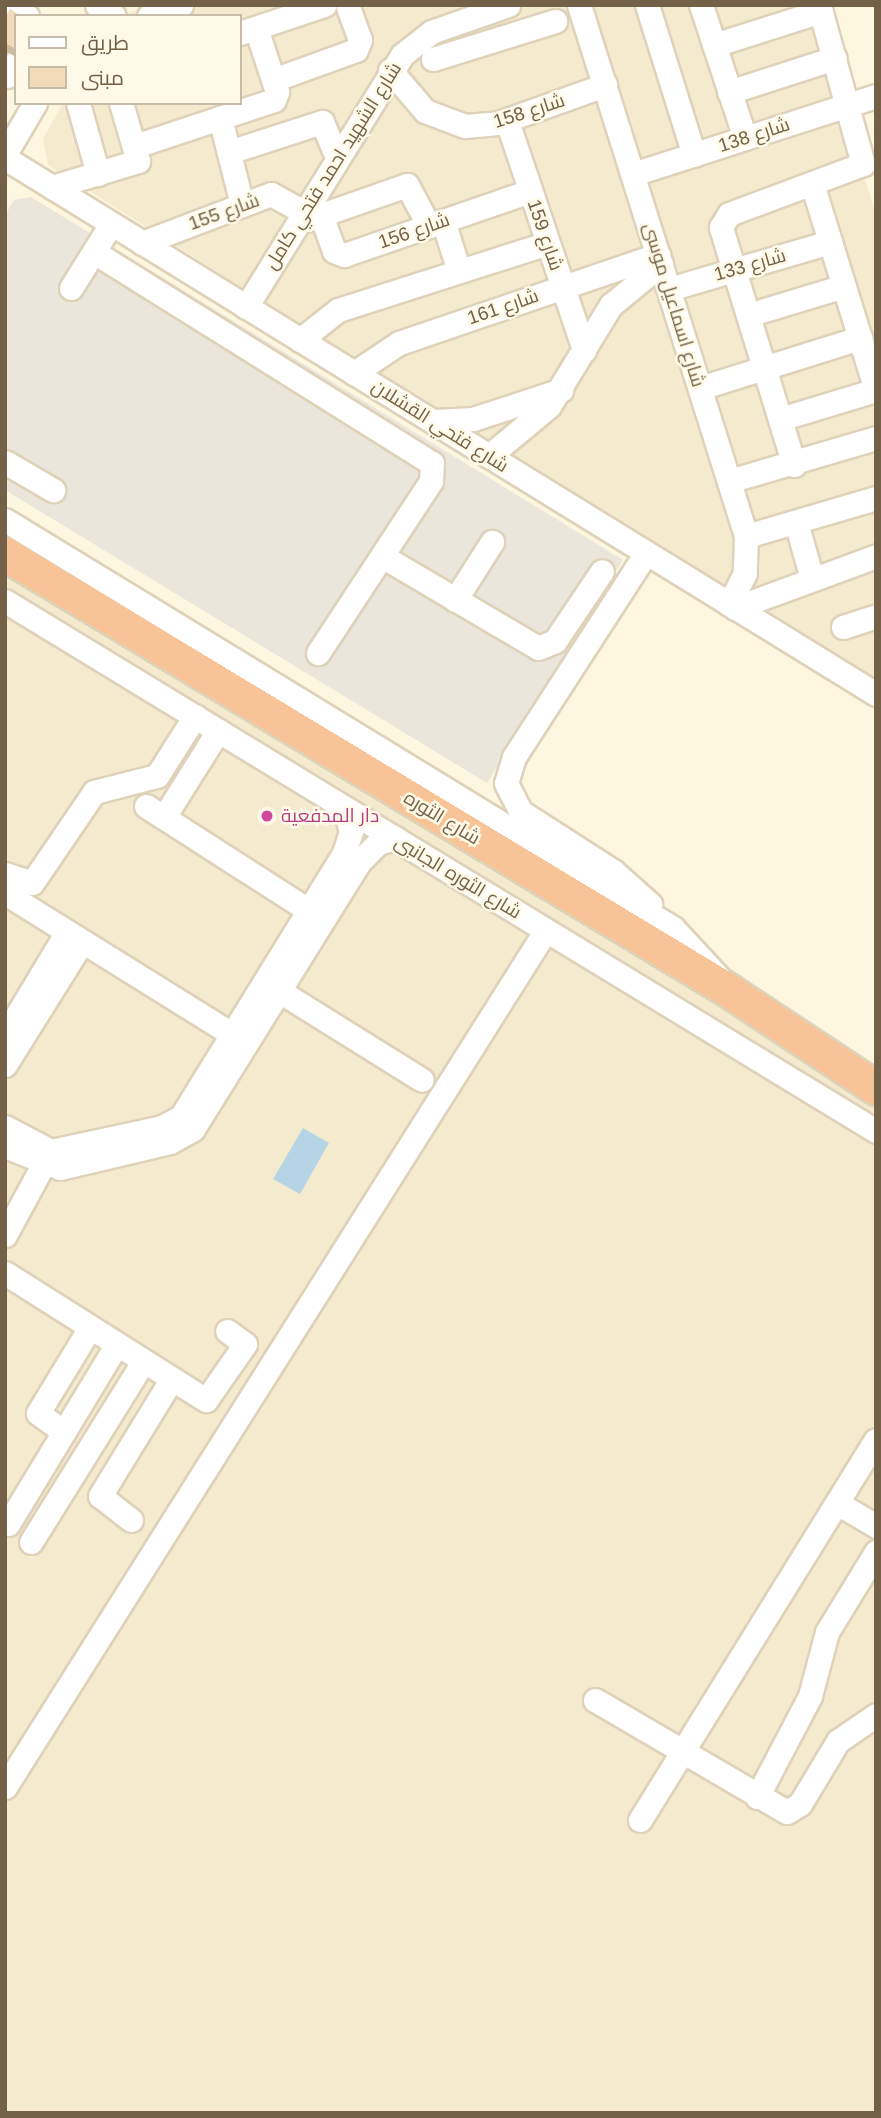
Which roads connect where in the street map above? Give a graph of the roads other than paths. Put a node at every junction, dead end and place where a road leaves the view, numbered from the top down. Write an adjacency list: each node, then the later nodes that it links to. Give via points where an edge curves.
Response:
1 (95, 5): 10 (street)
2 (181, 5): 11 (street)
3 (324, 5): 14 (street)
4 (346, 5): 20 (street, via 360,40 356,50)
5 (508, 5): 12 (street, شارع الشهيد احمد فتحي كامل)
6 (579, 5): 21 (street, شارع اسماعيل موسى)
7 (646, 5): 34 (street)
8 (701, 5): 16 (street)
9 (820, 8): 16 (street); 17 (street)
10 (111, 14)
11 (155, 14)
12 (481, 14): 15 (street); 19 (street, شارع الشهيد احمد فتحي كامل, via 423,37)
13 (555, 21): 15 (street)
14 (248, 31): 20 (street)
15 (490, 41): 18 (street)
16 (714, 44): 22 (street)
17 (835, 58): 22 (street); 24 (street)
18 (433, 59)
19 (390, 70): 29 (street, شارع 158, via 416,104 444,121 476,127); 35 (street, شارع الشهيد احمد فتحي كامل)
20 (273, 80): 28 (street, via 274,100)
21 (605, 85): 29 (street, شارع 158); 37 (street, شارع اسماعيل موسى)
22 (730, 92): 30 (street)
23 (876, 96): 24 (street, شارع 138)
24 (850, 104): 30 (street, شارع 138); 38 (street, via 863,164)
25 (34, 105): 32 (street)
26 (79, 105): 36 (street)
27 (122, 105): 31 (street)
28 (220, 118): 31 (street); 33 (street)
29 (507, 121): 40 (street, شارع 159)
30 (745, 138): 34 (street, شارع 138)
31 (135, 146): 36 (street, via 137,163)
32 (6, 152): 39 (street, شارع فتحي القشلان)
33 (229, 152): 35 (street, via 322,122); 41 (street)
34 (694, 155): 37 (street, شارع 138)
35 (337, 157): 42 (street, شارع الشهيد احمد فتحي كامل)
36 (98, 174): 39 (street)
37 (633, 174): 49 (street, شارع اسماعيل موسى)
38 (813, 186): 45 (street); 50 (street, via 724,218)
39 (52, 187): 43 (street, شارع فتحي القشلان)
40 (530, 191): 44 (street, شارع 156); 47 (street, شارع 159)
41 (242, 204): 42 (street, شارع 155, via 275,194); 46 (street, شارع 155)
42 (307, 217): 44 (street, شارع 156, via 341,255); 44 (street, via 407,186); 56 (street, شارع الشهيد احمد فتحي كامل)
43 (111, 224): 46 (street, شارع فتحي القشلان); 48 (street)
44 (436, 224): 51 (street)
45 (830, 242): 50 (street, شارع 133); 52 (street)
46 (142, 243): 56 (street, شارع فتحي القشلان)
47 (548, 243): 51 (street); 53 (street, شارع 159)
48 (94, 252): 54 (street); 80 (street, via 429,459 431,481)
49 (659, 259): 53 (street, شارع 161); 55 (street, شارع اسماعيل موسى); 60 (street, via 617,298)
50 (734, 270): 55 (street, شارع 133); 57 (street)
51 (459, 271): 59 (street, via 338,310)
52 (844, 286): 57 (street); 58 (street)
53 (562, 287): 60 (street, شارع 159); 62 (street, شارع 161, via 399,343)
54 (71, 288)
55 (669, 289): 63 (street, شارع اسماعيل موسى)
56 (246, 307): 59 (street, شارع فتحي القشلان)
57 (748, 315): 61 (street)
58 (860, 338): 61 (street); 65 (street, via 876,390)
59 (300, 340): 62 (street, شارع فتحي القشلان)
60 (584, 350): 64 (street)
61 (764, 368): 63 (street); 65 (street)
62 (354, 373): 66 (street, شارع فتحي القشلان)
63 (700, 388): 71 (street, شارع اسماعيل موسى)
64 (561, 390): 66 (street, via 473,419); 68 (street)
65 (780, 419): 70 (street)
66 (432, 421): 68 (street, شارع فتحي القشلان)
67 (876, 439): 70 (street)
68 (489, 456): 78 (street, شارع فتحي القشلان)
69 (5, 462): 72 (street)
70 (794, 466): 71 (street, via 774,465)
71 (729, 481): 76 (street, شارع اسماعيل موسى)
72 (53, 490)
73 (876, 498): 75 (street)
74 (5, 520): 99 (street)
75 (796, 522): 76 (street); 83 (street)
76 (746, 536): 86 (street, شارع اسماعيل موسى, via 745,573)
77 (492, 542): 84 (street)
78 (646, 553): 86 (street, شارع فتحي القشلان); 99 (street, via 514,757 506,783 521,812 625,880)
79 (5, 554): 103 (highway, شارع الثوره)
80 (382, 556): 84 (street); 89 (street)
81 (876, 556): 83 (street)
82 (602, 571): 84 (street, via 555,642 544,648)
83 (812, 579): 86 (street)
84 (455, 600)
85 (5, 601): 91 (street, شارع الثوره الجانبى)
86 (732, 606): 90 (street, شارع فتحي القشلان)
87 (876, 616): 88 (street)
88 (843, 627)
89 (318, 653)
90 (876, 694)
91 (195, 716): 92 (street, شارع الثوره الجانبى); 96 (street, via 157,775 94,792 33,883)
92 (218, 731): 93 (street, شارع الثوره الجانبى); 98 (street, via 155,811)
93 (345, 808): 94 (street, شارع الثوره الجانبى); 95 (street)
94 (397, 839): 95 (street); 100 (street, شارع الثوره الجانبى)
95 (355, 851): 98 (street)
96 (5, 874)
97 (5, 894): 101 (street)
98 (317, 916): 102 (street)
99 (667, 925): 103 (street, via 702,952)
100 (541, 927): 110 (street, شارع الثوره الجانبى); 133 (street)
101 (75, 937): 104 (street); 105 (street); 106 (street)
102 (272, 987): 105 (street); 107 (street)
103 (728, 990): 108 (highway, شارع الثوره)
104 (5, 1035)
105 (239, 1039): 112 (street, via 184,1136 76,1166)
106 (5, 1065)
107 (422, 1080)
108 (876, 1088)
109 (5, 1127): 112 (street)
110 (876, 1131)
111 (5, 1146): 112 (street)
112 (47, 1158): 113 (street)
113 (5, 1235)
114 (5, 1273): 115 (street)
115 (89, 1329): 117 (street); 120 (street, via 38,1413)
116 (227, 1331): 119 (street, via 245,1343 209,1400)
117 (116, 1346): 118 (street); 120 (street)
118 (143, 1362): 119 (street); 123 (street)
119 (171, 1380): 125 (street, via 100,1496)
120 (64, 1432): 122 (street)
121 (876, 1440): 124 (street)
122 (46, 1461): 123 (street); 126 (street)
123 (72, 1477): 128 (street)
124 (837, 1503): 127 (street); 132 (street)
125 (131, 1520)
126 (8, 1524)
127 (876, 1526)
128 (32, 1542)
129 (876, 1552): 134 (street, via 827,1632 810,1696)
130 (595, 1700): 132 (street)
131 (876, 1715): 134 (street, via 838,1741 795,1810 780,1810)
132 (682, 1752): 134 (street); 135 (street)
133 (5, 1787)
134 (757, 1797)
135 (640, 1820)

